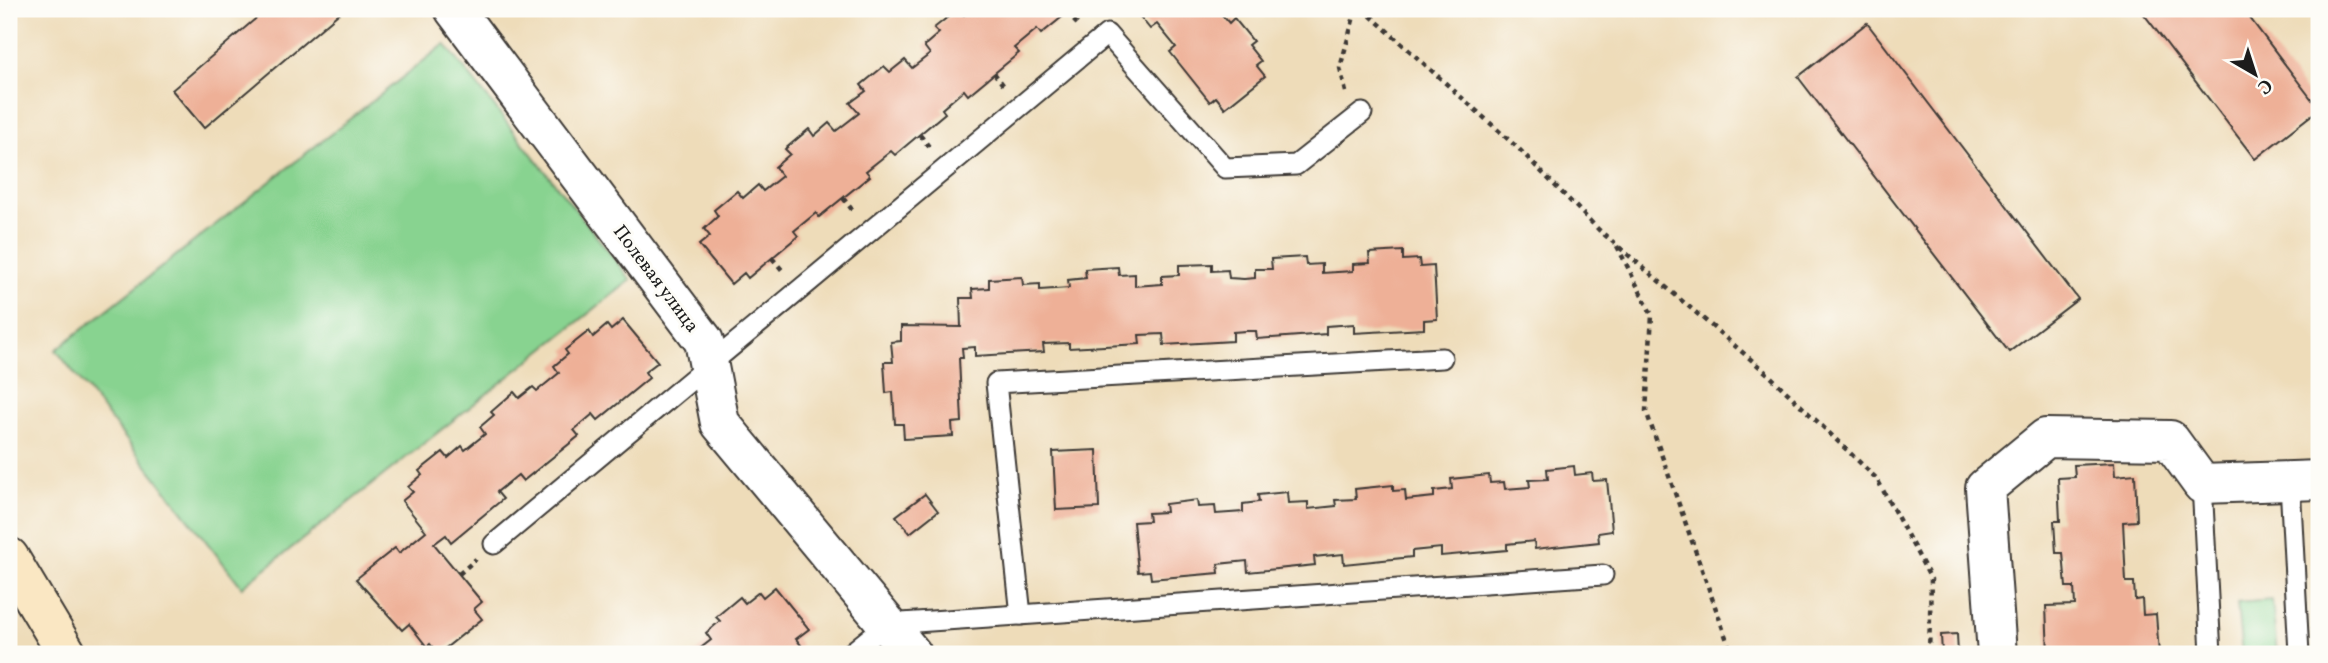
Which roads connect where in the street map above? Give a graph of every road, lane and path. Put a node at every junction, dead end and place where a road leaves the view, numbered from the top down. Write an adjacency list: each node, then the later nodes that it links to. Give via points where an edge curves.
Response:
1 (454, 9): 7 (street, Полевая улица, via 704,341)
2 (1356, 9): 4 (path, via 1340,68 1347,94)
3 (1363, 9): 5 (path, via 1519,149)
4 (1362, 113): 7 (lane, via 1296,165 1225,168 1107,34)
5 (1616, 244): 18 (path, via 1652,315 1646,411 1729,646); 19 (path, via 1768,374 1877,479 1931,579)
6 (1442, 358): 13 (lane, via 996,383)
7 (709, 367): 10 (lane); 14 (street, Полевая улица, via 720,423)
8 (2305, 482): 9 (street); 22 (lane)
9 (2202, 484): 20 (street, via 2170,440 2046,438 1984,488); 21 (lane)
10 (495, 544)
11 (9, 556): 15 (main road)
12 (1604, 575): 13 (lane)
13 (1021, 615): 14 (lane)
14 (887, 624): 16 (lane); 17 (street, Полевая улица)
15 (67, 654)
16 (850, 654)
17 (912, 654)
18 (1740, 654)
19 (1929, 654)
20 (1997, 654)
21 (2211, 654)
22 (2300, 654)

